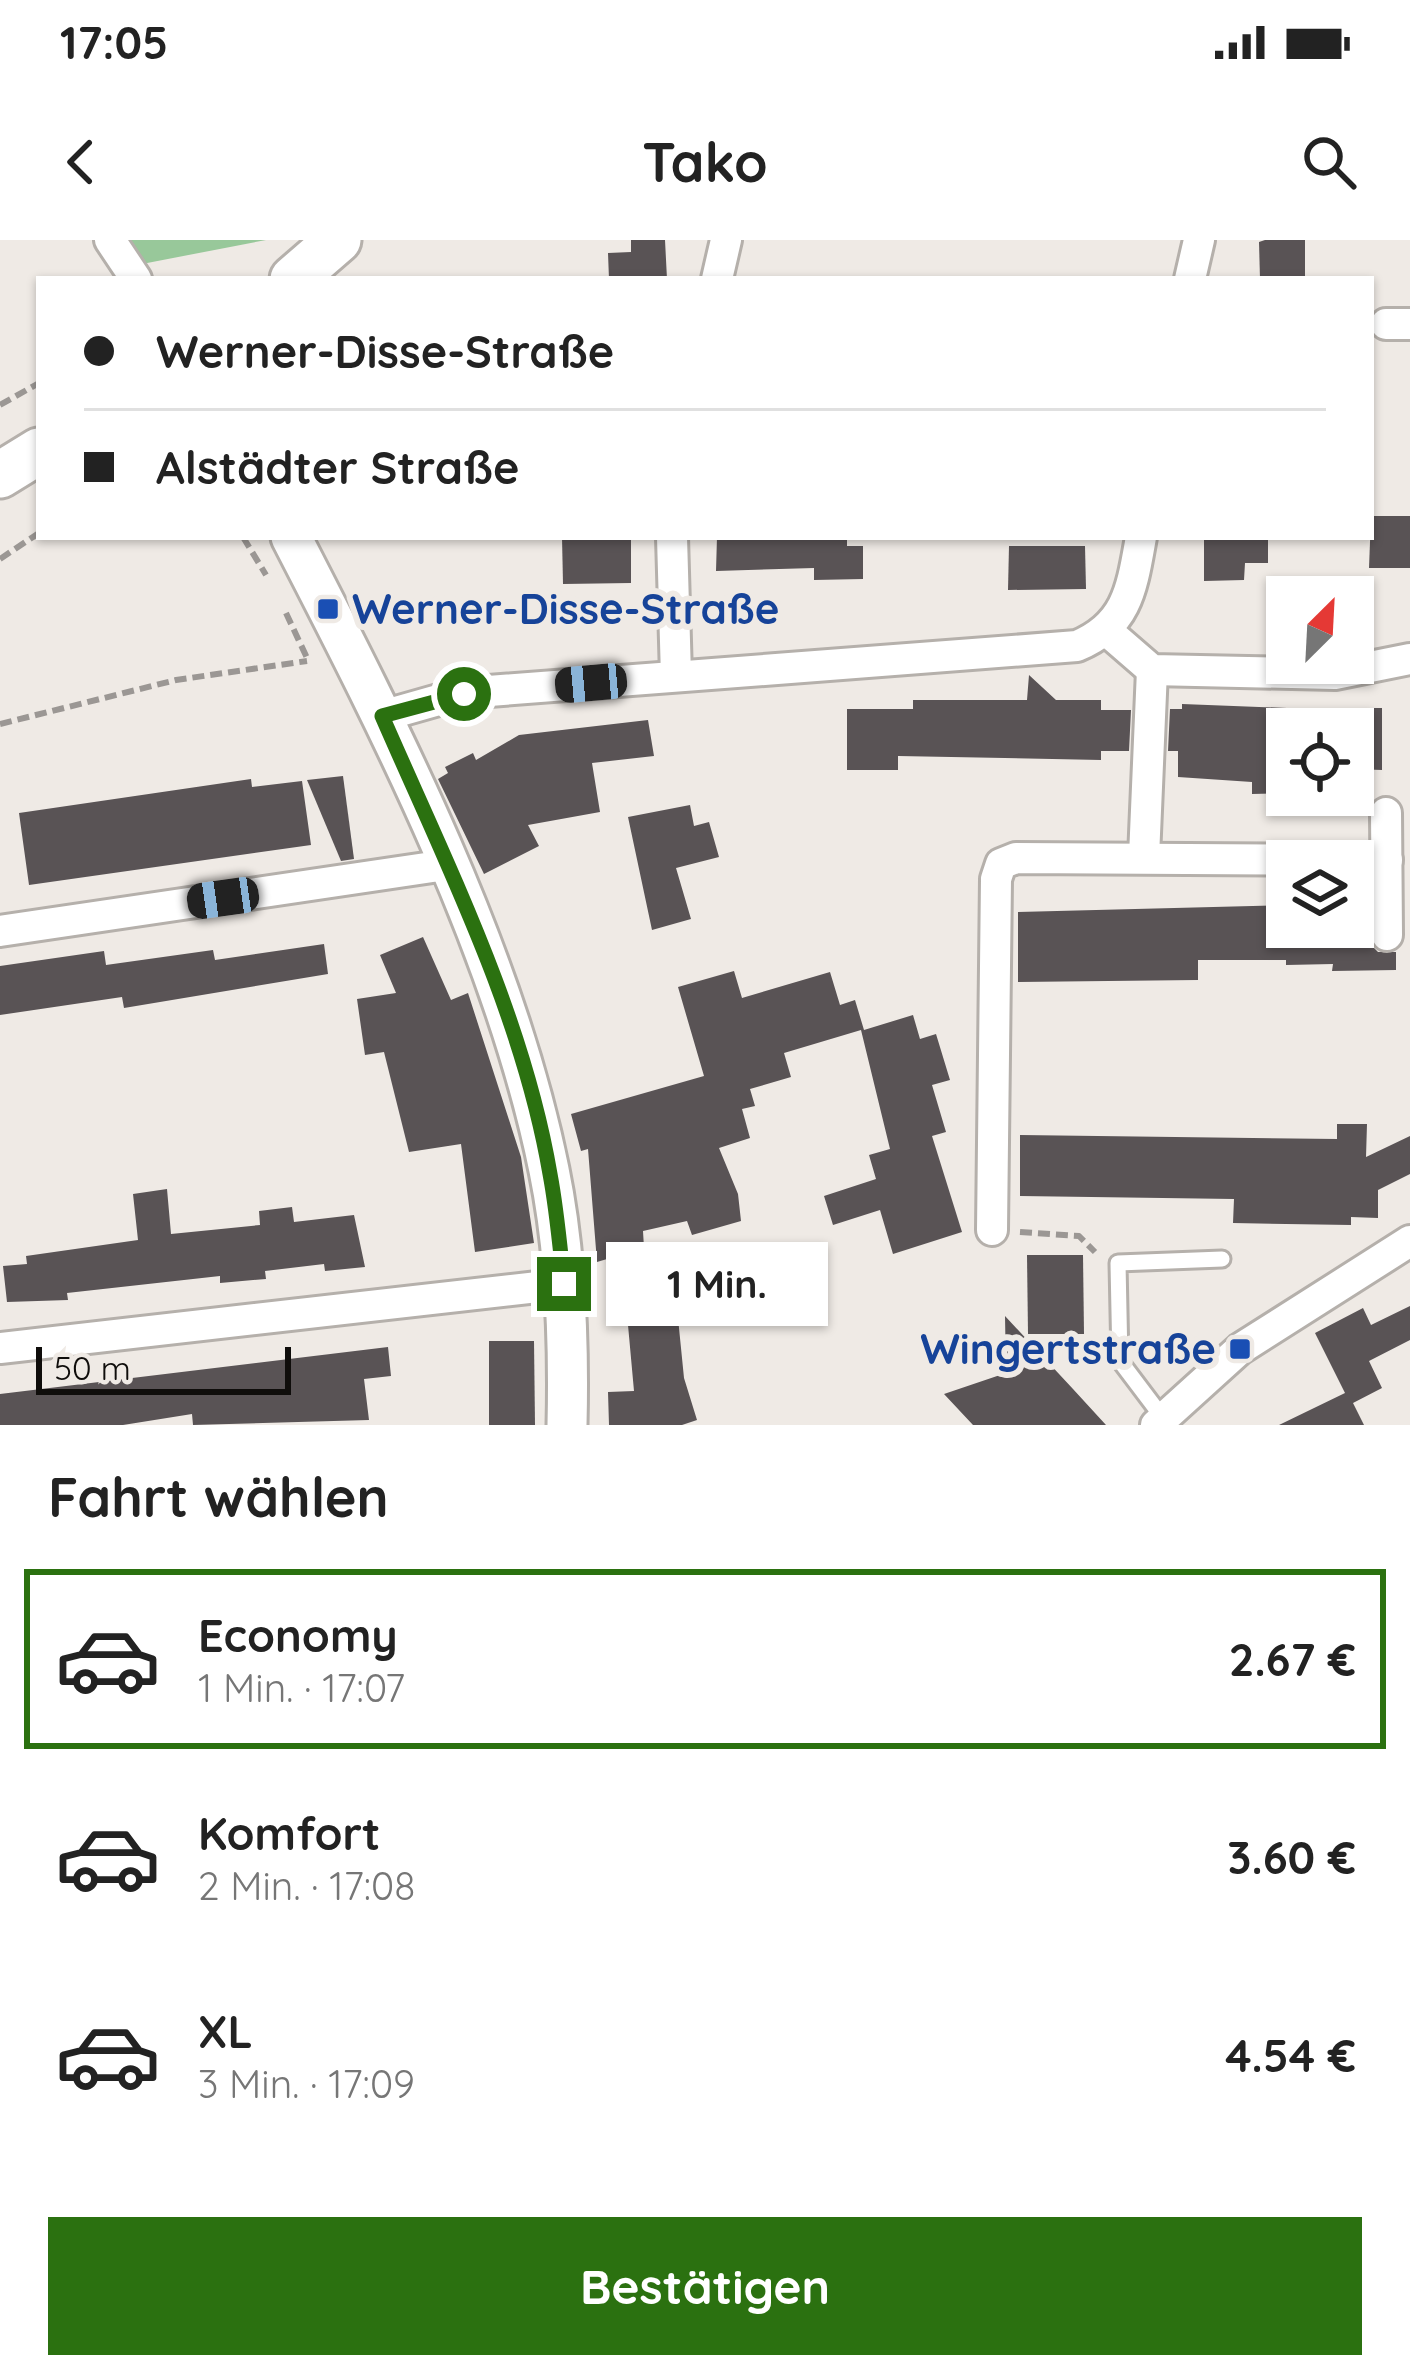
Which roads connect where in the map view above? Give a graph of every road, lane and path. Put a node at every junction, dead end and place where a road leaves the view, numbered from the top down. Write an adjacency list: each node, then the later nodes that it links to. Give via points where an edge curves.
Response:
1 (110, 240): 5 (street)
2 (338, 240): 6 (main road)
3 (726, 240): 7 (street)
4 (1198, 240): 8 (street)
5 (134, 276)
6 (296, 276)
7 (718, 276)
8 (1191, 276)
9 (36, 385): 10 (path)
10 (0, 405)
11 (36, 453): 12 (main road)
12 (0, 475)
13 (36, 535): 17 (path)
14 (293, 540): 23 (street)
15 (672, 540): 22 (street)
16 (1140, 540): 18 (street, via 1130,598)
17 (0, 559)
18 (1107, 631): 21 (street); 22 (street, via 1077,646)
19 (1410, 659): 21 (street, via 1335,674)
20 (307, 661): 24 (path, via 176,680)
21 (1152, 670): 26 (street)
22 (676, 676): 23 (street, via 464,694)
23 (382, 716): 28 (street)
24 (0, 724)
25 (1386, 813): 27 (street)
26 (1144, 857): 27 (street); 31 (street, via 1001,864)
27 (1387, 860): 30 (street)
28 (446, 865): 29 (street); 35 (street, via 529,1087)
29 (0, 931)
30 (1387, 935)
31 (992, 1230): 34 (path, via 1079,1236 1095,1250)
32 (1410, 1241): 37 (street, via 1240,1349)
33 (1222, 1259): 37 (lane, via 1118,1263 1120,1361)
34 (1095, 1272)
35 (564, 1284): 36 (street); 38 (street)
36 (0, 1348)
37 (1160, 1422)
38 (567, 1425)

